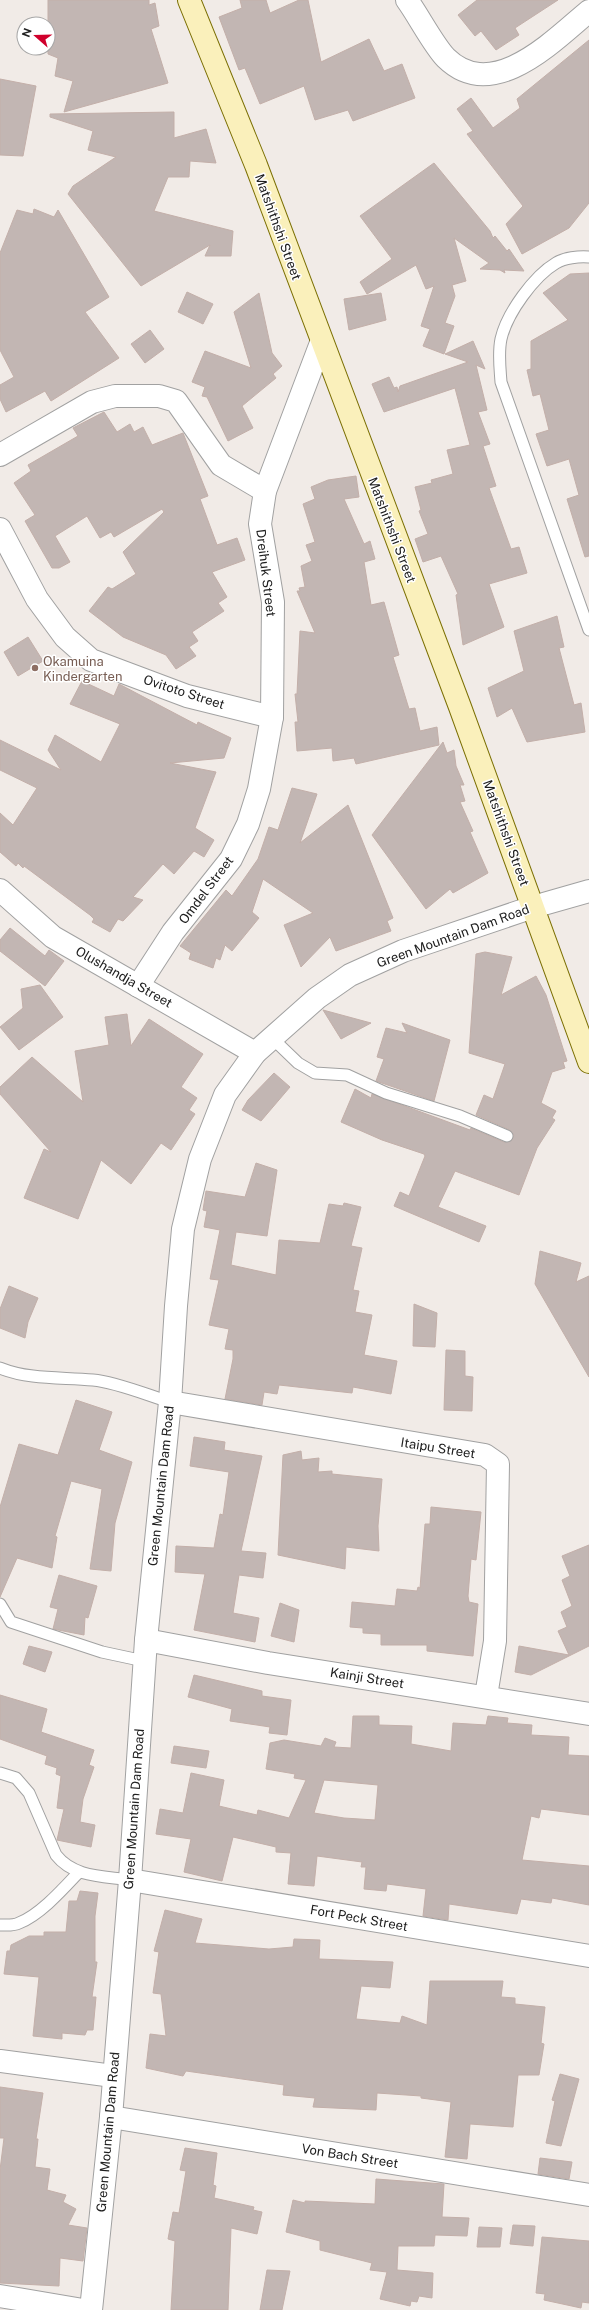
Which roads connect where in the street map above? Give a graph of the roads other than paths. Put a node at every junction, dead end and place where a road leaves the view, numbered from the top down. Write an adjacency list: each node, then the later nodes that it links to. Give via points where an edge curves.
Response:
1 (189, 0): 5 (main road, Matshithshi Street, via 256,165)
2 (407, 0): 3 (street, via 446,58 466,71 484,74 496,74 537,54)
3 (589, 11)
4 (589, 257): 9 (lane, via 580,256 556,262 523,294 502,339 499,360 501,382)
5 (321, 343): 7 (street, Dreihuk Street); 13 (main road, Matshithshi Street)
6 (0, 455): 7 (street, via 92,402 115,396 159,396 176,401 221,465)
7 (265, 491): 10 (street, Dreihuk Street, via 260,524 273,602)
8 (0, 529): 10 (street, Ovitoto Street, via 37,599 65,636 91,660 187,696)
9 (589, 630)
10 (272, 717): 14 (street, Omdel Street, via 260,789 248,824 231,859 173,932)
11 (0, 890): 14 (street, Olushandja Street, via 53,937)
12 (589, 891): 13 (street, Green Mountain Dam Road)
13 (533, 907): 15 (street, Green Mountain Dam Road, via 403,951 350,975); 17 (main road, Matshithshi Street)
14 (138, 986): 16 (street, Olushandja Street)
15 (271, 1037): 16 (street, Green Mountain Dam Road); 18 (lane, via 315,1074 347,1075 386,1093 460,1116)
16 (255, 1053): 20 (street, Green Mountain Dam Road, via 226,1095 200,1159 183,1229)
17 (589, 1062)
18 (506, 1136)
19 (0, 1368): 20 (lane, via 53,1379 95,1380)
20 (170, 1402): 22 (street, Green Mountain Dam Road); 23 (street, Itaipu Street, via 485,1455 498,1464 495,1641)
21 (0, 1604): 22 (lane, via 11,1622 102,1652)
22 (145, 1650): 23 (street, Kainji Street, via 268,1663); 27 (street, Green Mountain Dam Road)
23 (486, 1696): 24 (street, Kainji Street)
24 (589, 1714)
25 (0, 1773): 26 (lane, via 16,1778 29,1793 56,1854 62,1863)
26 (79, 1872): 27 (lane); 28 (lane, via 27,1920 17,1924)
27 (130, 1880): 29 (street, Fort Peck Street); 31 (street, Green Mountain Dam Road)
28 (0, 1925)
29 (589, 1956)
30 (0, 2061): 31 (street)
31 (113, 2076): 32 (street, Green Mountain Dam Road)
32 (111, 2117): 33 (street, Von Bach Street); 36 (street, Green Mountain Dam Road)
33 (589, 2195)
34 (0, 2296): 35 (street)
35 (83, 2310)
36 (91, 2310)

